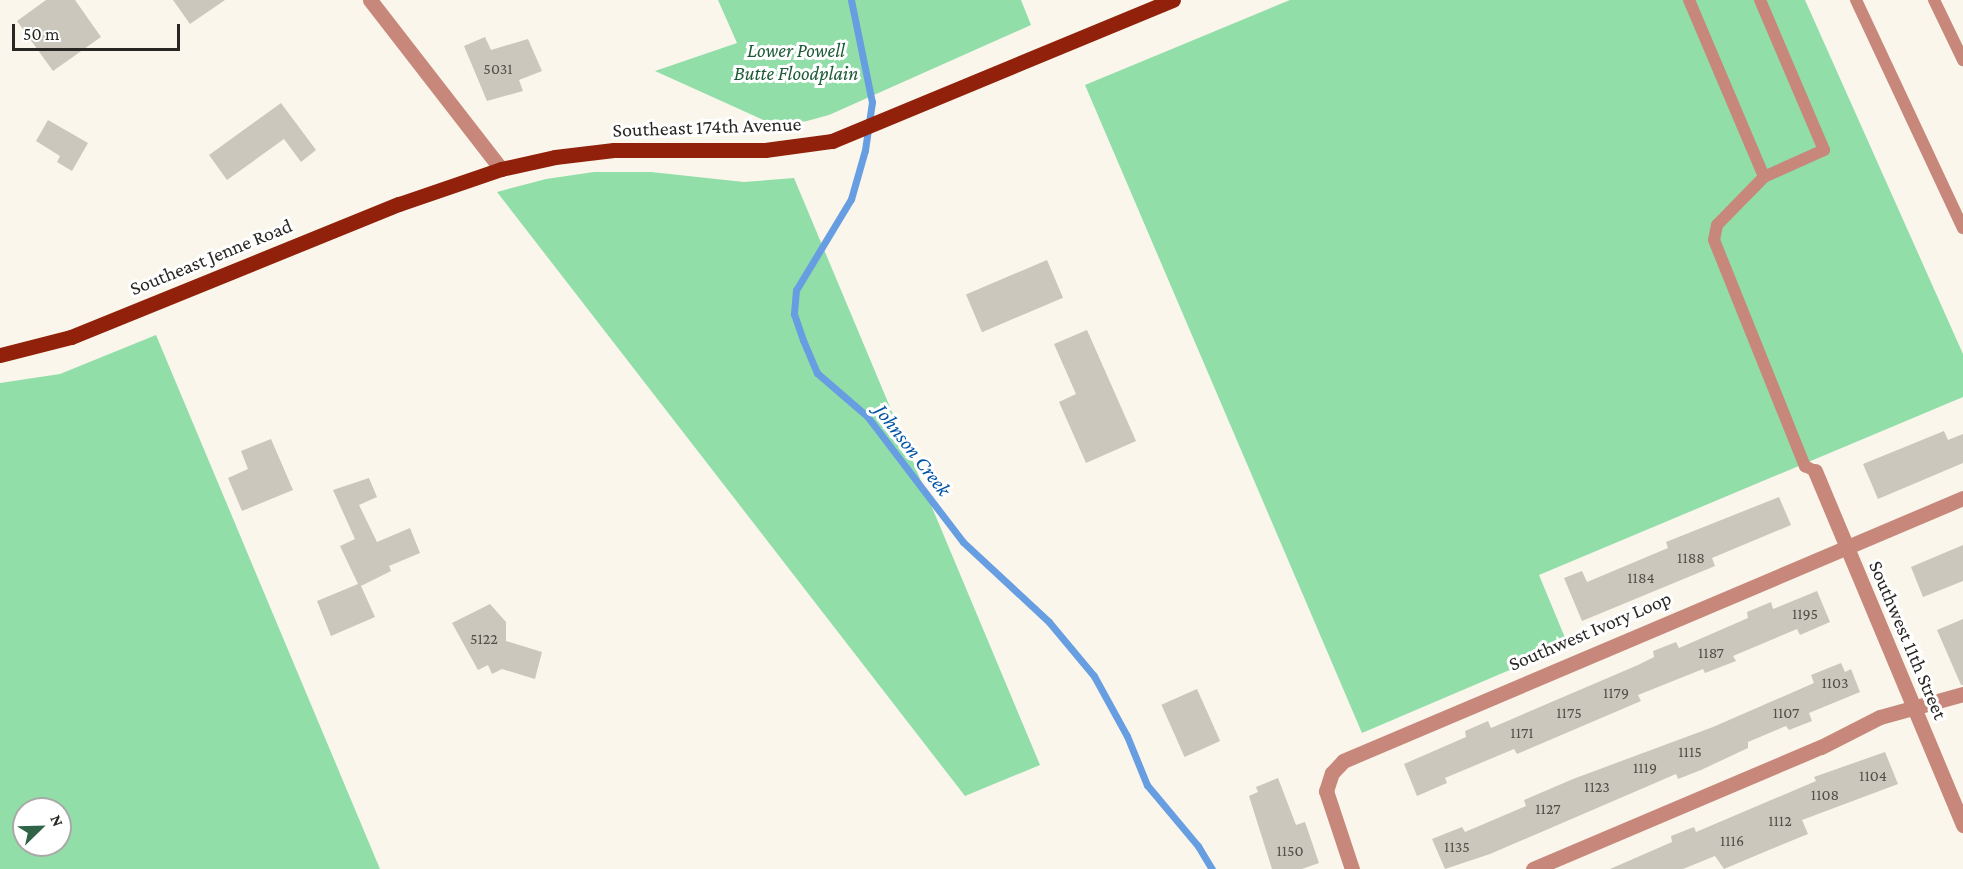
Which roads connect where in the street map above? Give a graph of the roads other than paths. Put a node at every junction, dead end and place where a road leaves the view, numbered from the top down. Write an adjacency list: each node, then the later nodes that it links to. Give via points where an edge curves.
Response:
1 (370, 0): 8 (street)
2 (1173, 0): 8 (main road, Southeast 174th Avenue, via 832,141 765,150 614,150)
3 (1689, 0): 9 (lane)
4 (1760, 0): 9 (lane, via 1824,150)
5 (1856, 0): 11 (lane)
6 (1934, 0): 7 (lane)
7 (1963, 60)
8 (501, 169): 10 (main road, Southeast 174th Avenue)
9 (1764, 177): 13 (lane, via 1717,225 1714,240 1805,466)
10 (435, 190): 12 (main road, Southeast Jenne Road, via 71,337)
11 (1963, 228)
12 (0, 355)
13 (1815, 471): 15 (street, Southwest 11th Street)
14 (1963, 498): 15 (street, Southwest Ivory Loop)
15 (1846, 547): 17 (street, Southwest 11th Street); 19 (street, Southwest Ivory Loop, via 1343,761 1332,773 1326,791)
16 (1963, 694): 17 (street)
17 (1914, 709): 18 (street, Southwest 11th Street); 20 (street, via 1880,717 1821,747)
18 (1963, 825)
19 (1352, 869)
20 (1533, 869)

